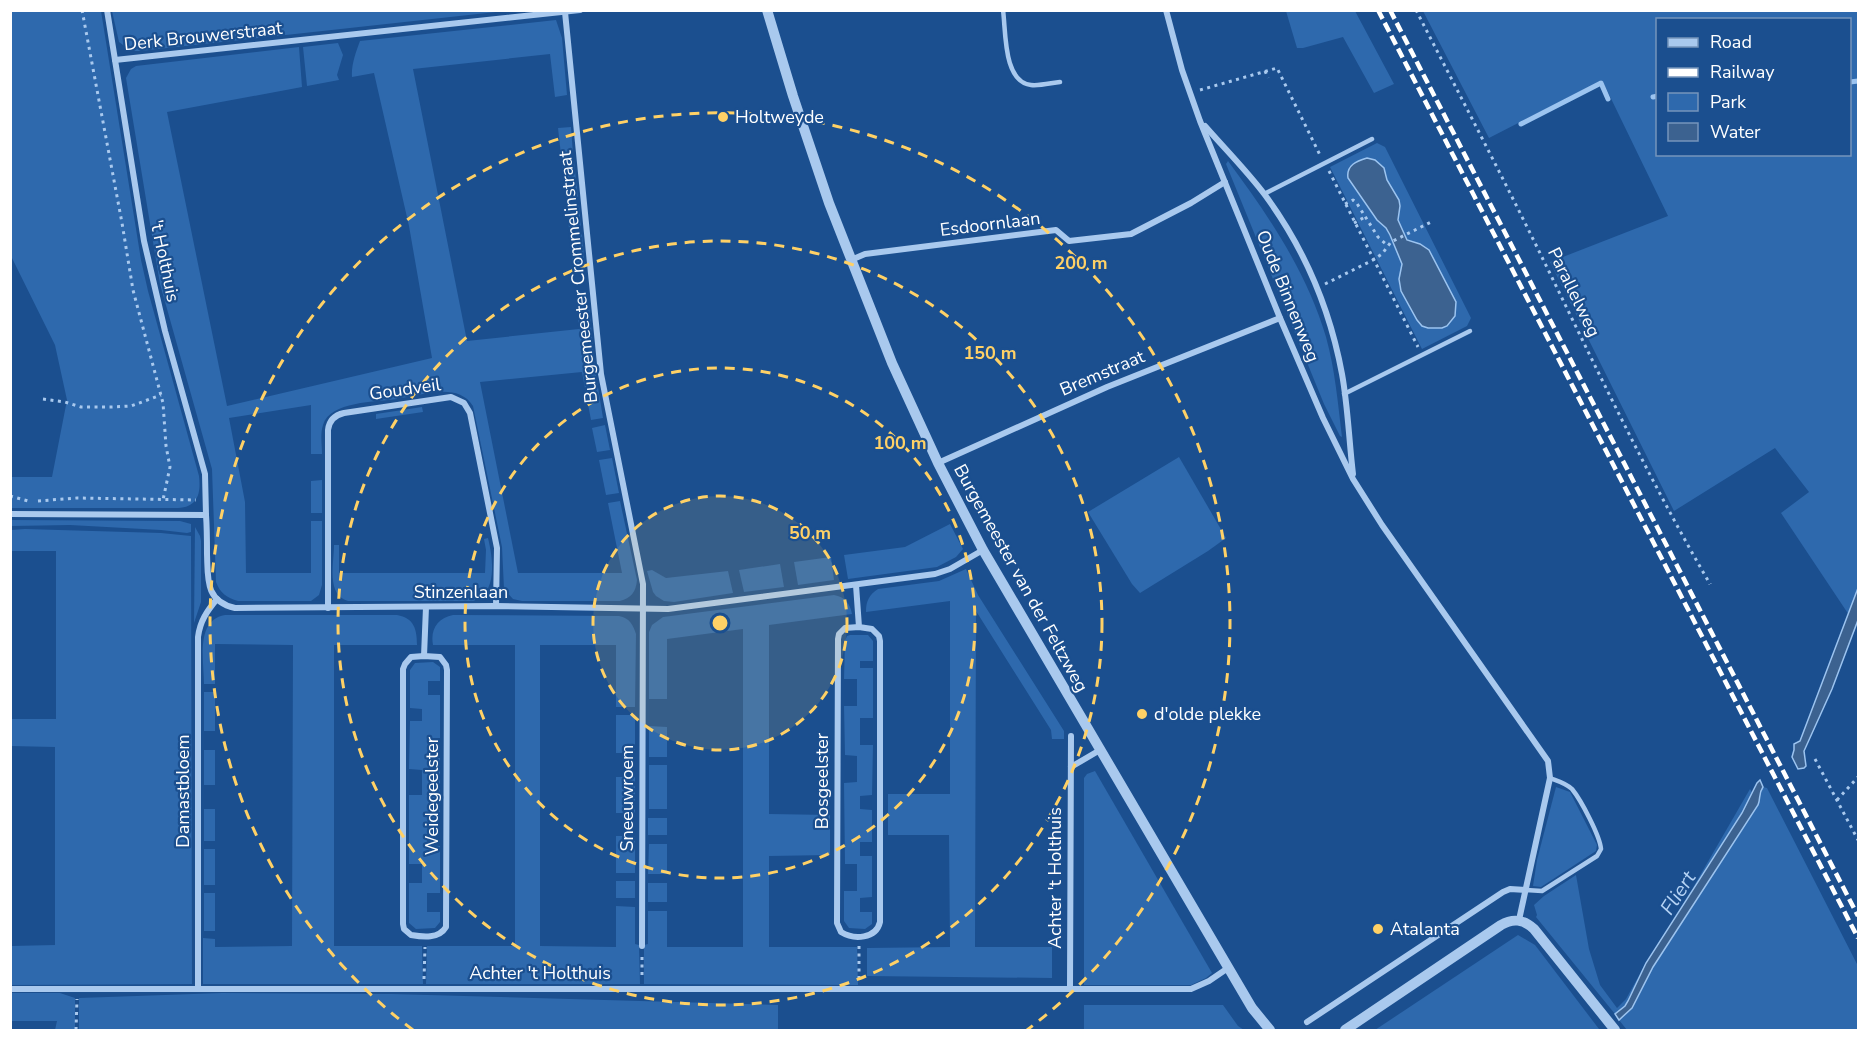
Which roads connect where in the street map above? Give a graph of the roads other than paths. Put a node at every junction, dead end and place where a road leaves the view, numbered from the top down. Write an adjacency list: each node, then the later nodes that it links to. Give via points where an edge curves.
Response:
1 (107, 10): 7 (street, 't Holthuis)
2 (580, 10): 6 (street, Derk Brouwerstraat)
3 (767, 10): 13 (street, Burgemeester van der Feltzweg)
4 (1004, 10): 8 (lane, via 1008,58 1015,76 1030,85)
5 (1166, 10): 9 (street, Oude Binnenweg)
6 (565, 12): 7 (street, Derk Brouwerstraat); 27 (street, Burgemeester Crommelinstraat, via 600,367 642,575)
7 (115, 60): 20 (street, 't Holthuis, via 153,285 205,474)
8 (1060, 82)
9 (1200, 121): 11 (street, Oude Binnenweg); 12 (street, Oude Binnenweg)
10 (1372, 139): 12 (lane)
11 (1225, 182): 13 (street, Esdoornlaan, via 1131,234 1069,241 1056,231 865,254); 14 (street, Oude Binnenweg)
12 (1264, 194): 16 (street, Oude Binnenweg, via 1293,239 1317,288 1334,340)
13 (851, 260): 17 (street, Burgemeester van der Feltzweg)
14 (1280, 318): 17 (street, Bremstraat, via 1107,387); 18 (street, Oude Binnenweg)
15 (1470, 331): 16 (lane)
16 (1344, 394): 18 (street, Oude Binnenweg)
17 (938, 463): 21 (street, Burgemeester van der Feltzweg)
18 (1353, 479): 33 (street, Oude Binnenweg, via 1543,750)
19 (10, 514): 20 (street)
20 (206, 515): 23 (street, via 208,581)
21 (982, 550): 22 (street, Stinzenlaan, via 942,572); 31 (street, Burgemeester van der Feltzweg)
22 (856, 585): 27 (street, Stinzenlaan, via 680,608); 28 (street)
23 (217, 599): 26 (street, Stinzenlaan, via 235,608); 38 (street, Damastbloem, via 205,614 198,637)
24 (496, 606): 25 (street, Stinzenlaan); 26 (street, Goudveil, via 497,548 470,413 464,403 451,398 344,413 331,421); 27 (street, Stinzenlaan)
25 (426, 607): 26 (street, Stinzenlaan); 29 (street)
26 (328, 608)
27 (642, 608): 36 (street, Sneeuwroem)
28 (859, 627): 28 (street, Bosgeelster, via 845,628 838,639 837,923 846,935 859,936 871,935 880,922 880,641 872,629)
29 (424, 656): 29 (street, Weidegeelster, via 411,657 403,669 404,929 411,935 424,936 439,935 446,927 447,670 440,657)
30 (1071, 736): 32 (street, Achter 't Holthuis)
31 (1100, 750): 32 (street); 37 (street, Burgemeester van der Feltzweg)
32 (1071, 767): 39 (street, Achter 't Holthuis)
33 (1551, 778): 34 (street, Oude Binnenweg); 34 (lane, via 1567,785 1576,795 1601,849 1597,856 1542,891)
34 (1526, 890): 35 (street); 41 (street, via 1503,892)
35 (1519, 920): 43 (street, via 1501,925); 44 (street, via 1534,929)
36 (642, 945)
37 (1228, 968): 39 (street, Achter 't Holthuis, via 1191,989); 42 (street, Burgemeester van der Feltzweg)
38 (198, 988): 39 (street, Achter 't Holthuis); 40 (street, Achter 't Holthuis)
39 (1070, 988)
40 (10, 989)
41 (1307, 1022)
42 (1270, 1030)
43 (1345, 1030)
44 (1615, 1030)

